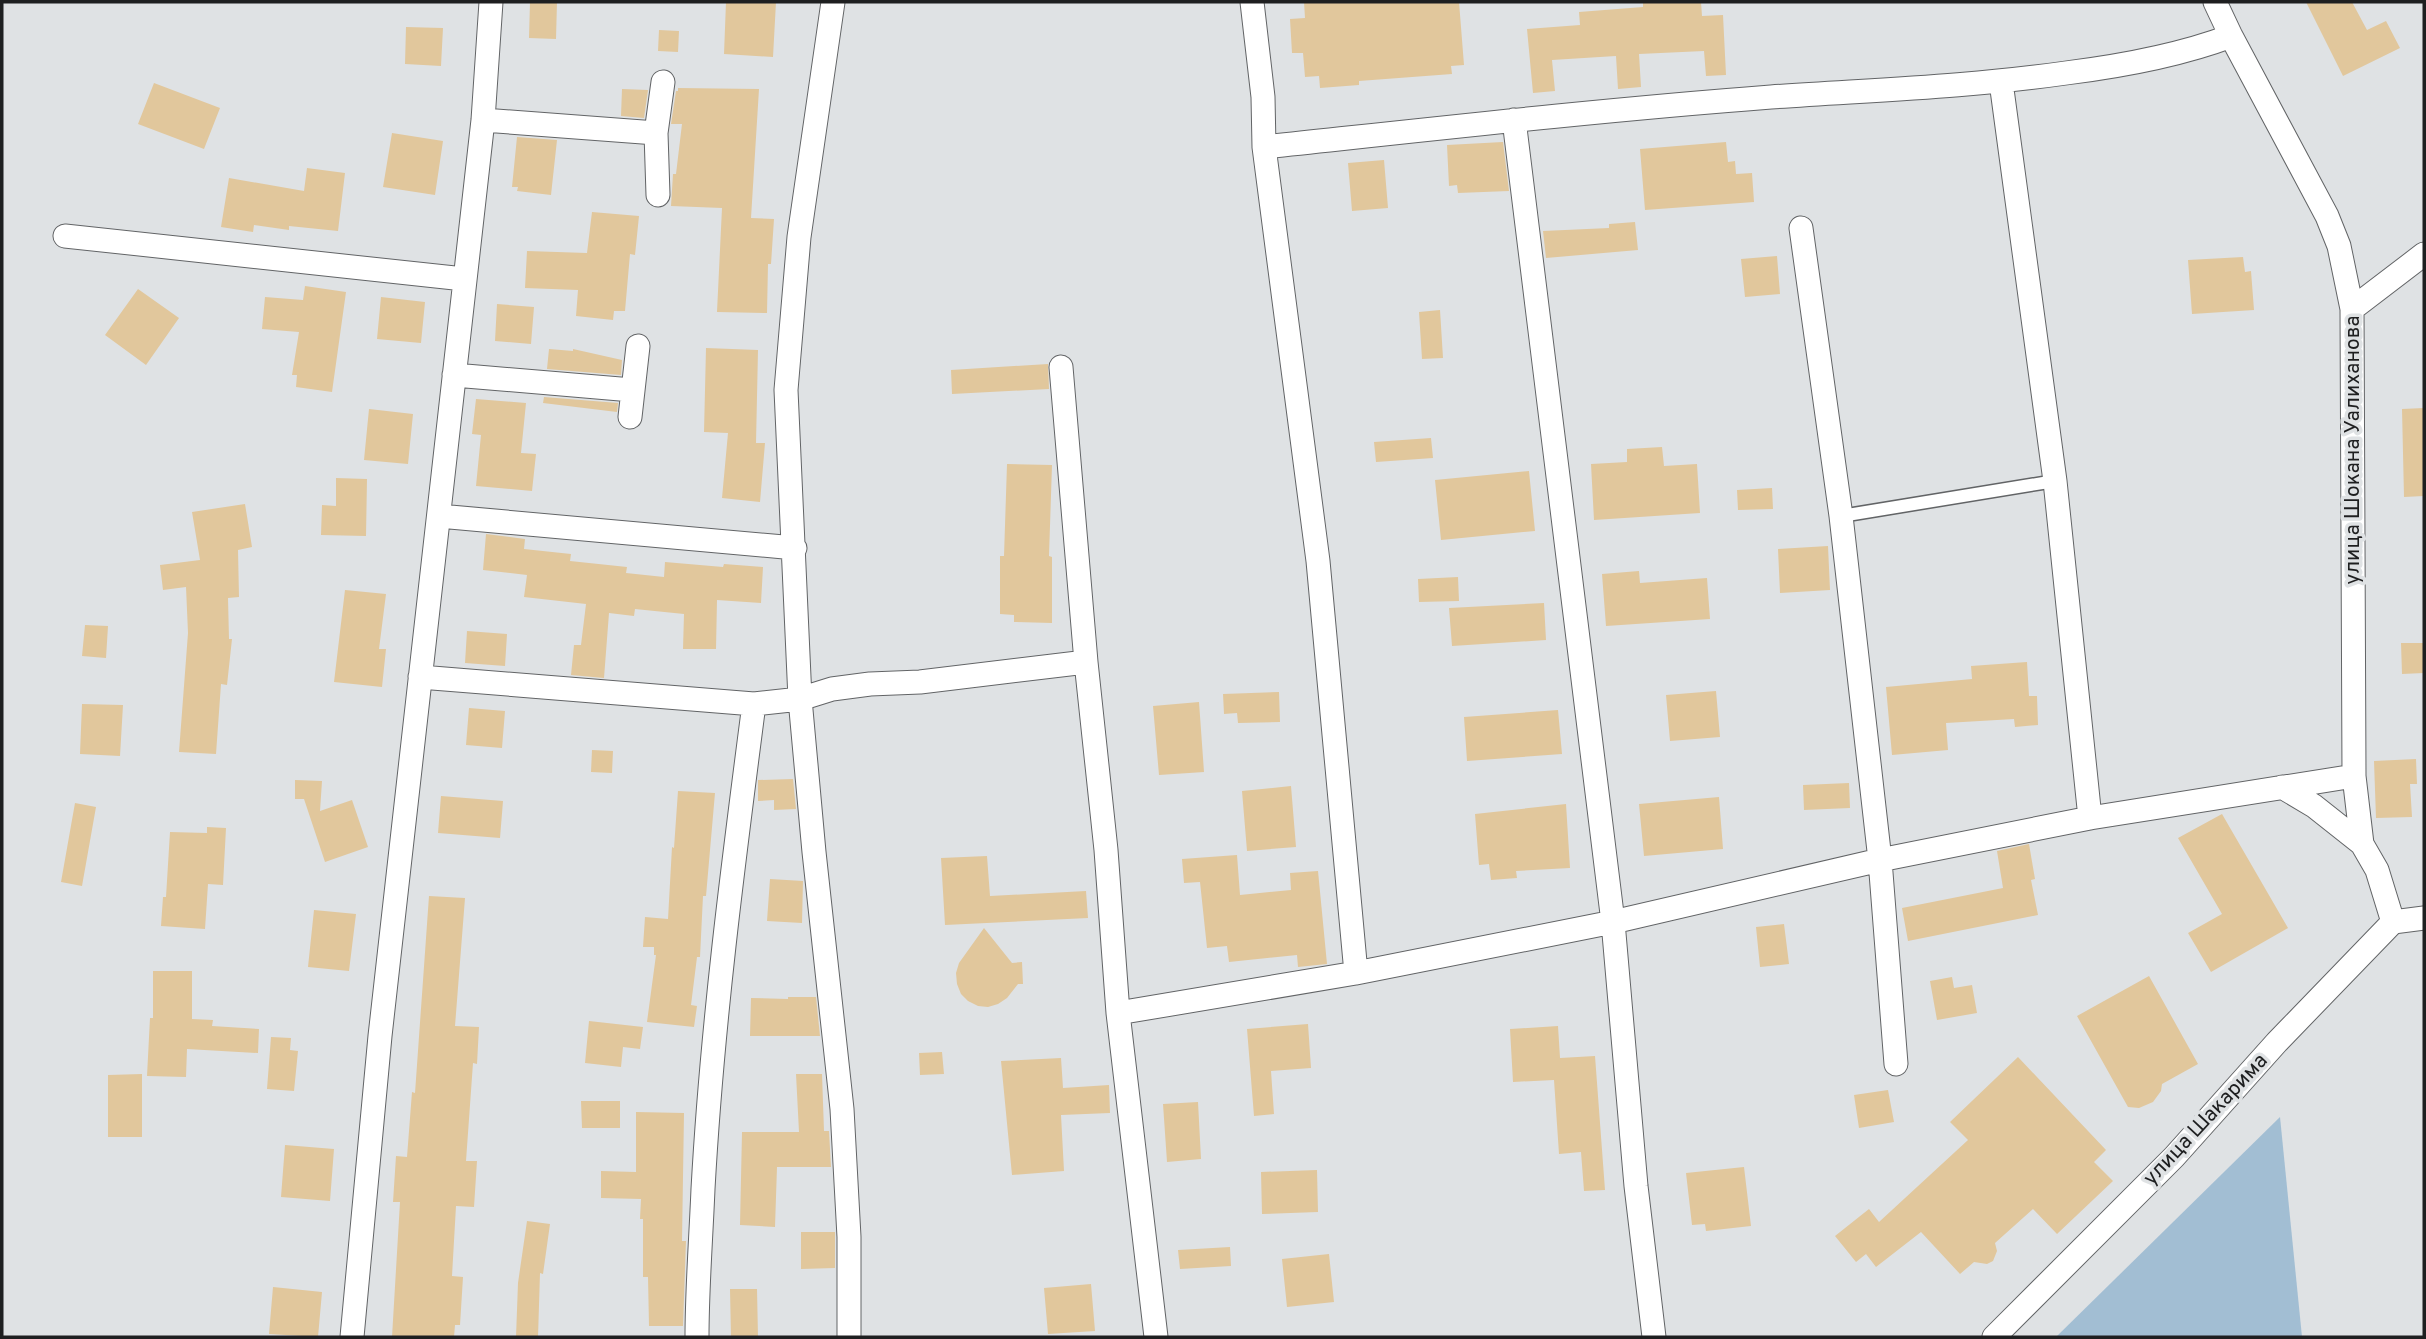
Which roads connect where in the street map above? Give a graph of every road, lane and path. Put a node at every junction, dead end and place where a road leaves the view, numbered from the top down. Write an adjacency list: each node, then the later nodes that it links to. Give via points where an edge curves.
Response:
1 (491, 2): 8 (street)
2 (833, 2): 26 (street, via 791,310 786,390)
3 (1252, 2): 11 (street)
4 (2215, 2): 5 (street, улица Шокана Уалиханова)
5 (2231, 36): 7 (street, via 2121,66); 17 (street, улица Шокана Уалиханова, via 2327,216)
6 (663, 82): 10 (street)
7 (2001, 82): 9 (street); 23 (street)
8 (483, 120): 10 (street); 16 (street)
9 (1514, 120): 11 (street); 37 (street)
10 (656, 133): 12 (street)
11 (1264, 147): 39 (street, via 1318,561)
12 (658, 195)
13 (1801, 228): 25 (street)
14 (65, 236): 16 (street)
15 (2424, 254): 17 (street)
16 (464, 279): 20 (street)
17 (2353, 309): 31 (street, улица Шокана Уалиханова)
18 (638, 346): 21 (street)
19 (1061, 368): 27 (street)
20 (454, 374): 21 (street); 24 (street)
21 (632, 390): 22 (street)
22 (630, 417)
23 (2055, 481): 25 (lane); 33 (street)
24 (439, 516): 26 (street); 28 (street)
25 (1841, 516): 35 (street)
26 (795, 548): 29 (street)
27 (1086, 662): 29 (street, via 870,684); 40 (street)
28 (420, 677): 30 (street); 42 (street)
29 (800, 699): 30 (street); 44 (street, via 842,1109)
30 (754, 704): 43 (street, via 707,1116)
31 (2354, 776): 32 (street); 34 (street, улица Шокана Уалиханова)
32 (2283, 787): 33 (street); 34 (street, via 2315,806)
33 (2090, 818): 35 (street)
34 (2362, 845): 38 (street, улица Шокана Уалиханова, via 2376,870)
35 (1880, 860): 37 (street); 41 (street)
36 (2424, 918): 38 (street)
37 (1613, 922): 39 (street); 46 (street)
38 (2393, 922): 47 (street, улица Шакарима, via 2174,1157)
39 (1356, 973): 40 (street)
40 (1118, 1013): 45 (street)
41 (1896, 1064)
42 (352, 1337)
43 (697, 1337)
44 (849, 1337)
45 (1156, 1337)
46 (1654, 1337)
47 (1994, 1337)

